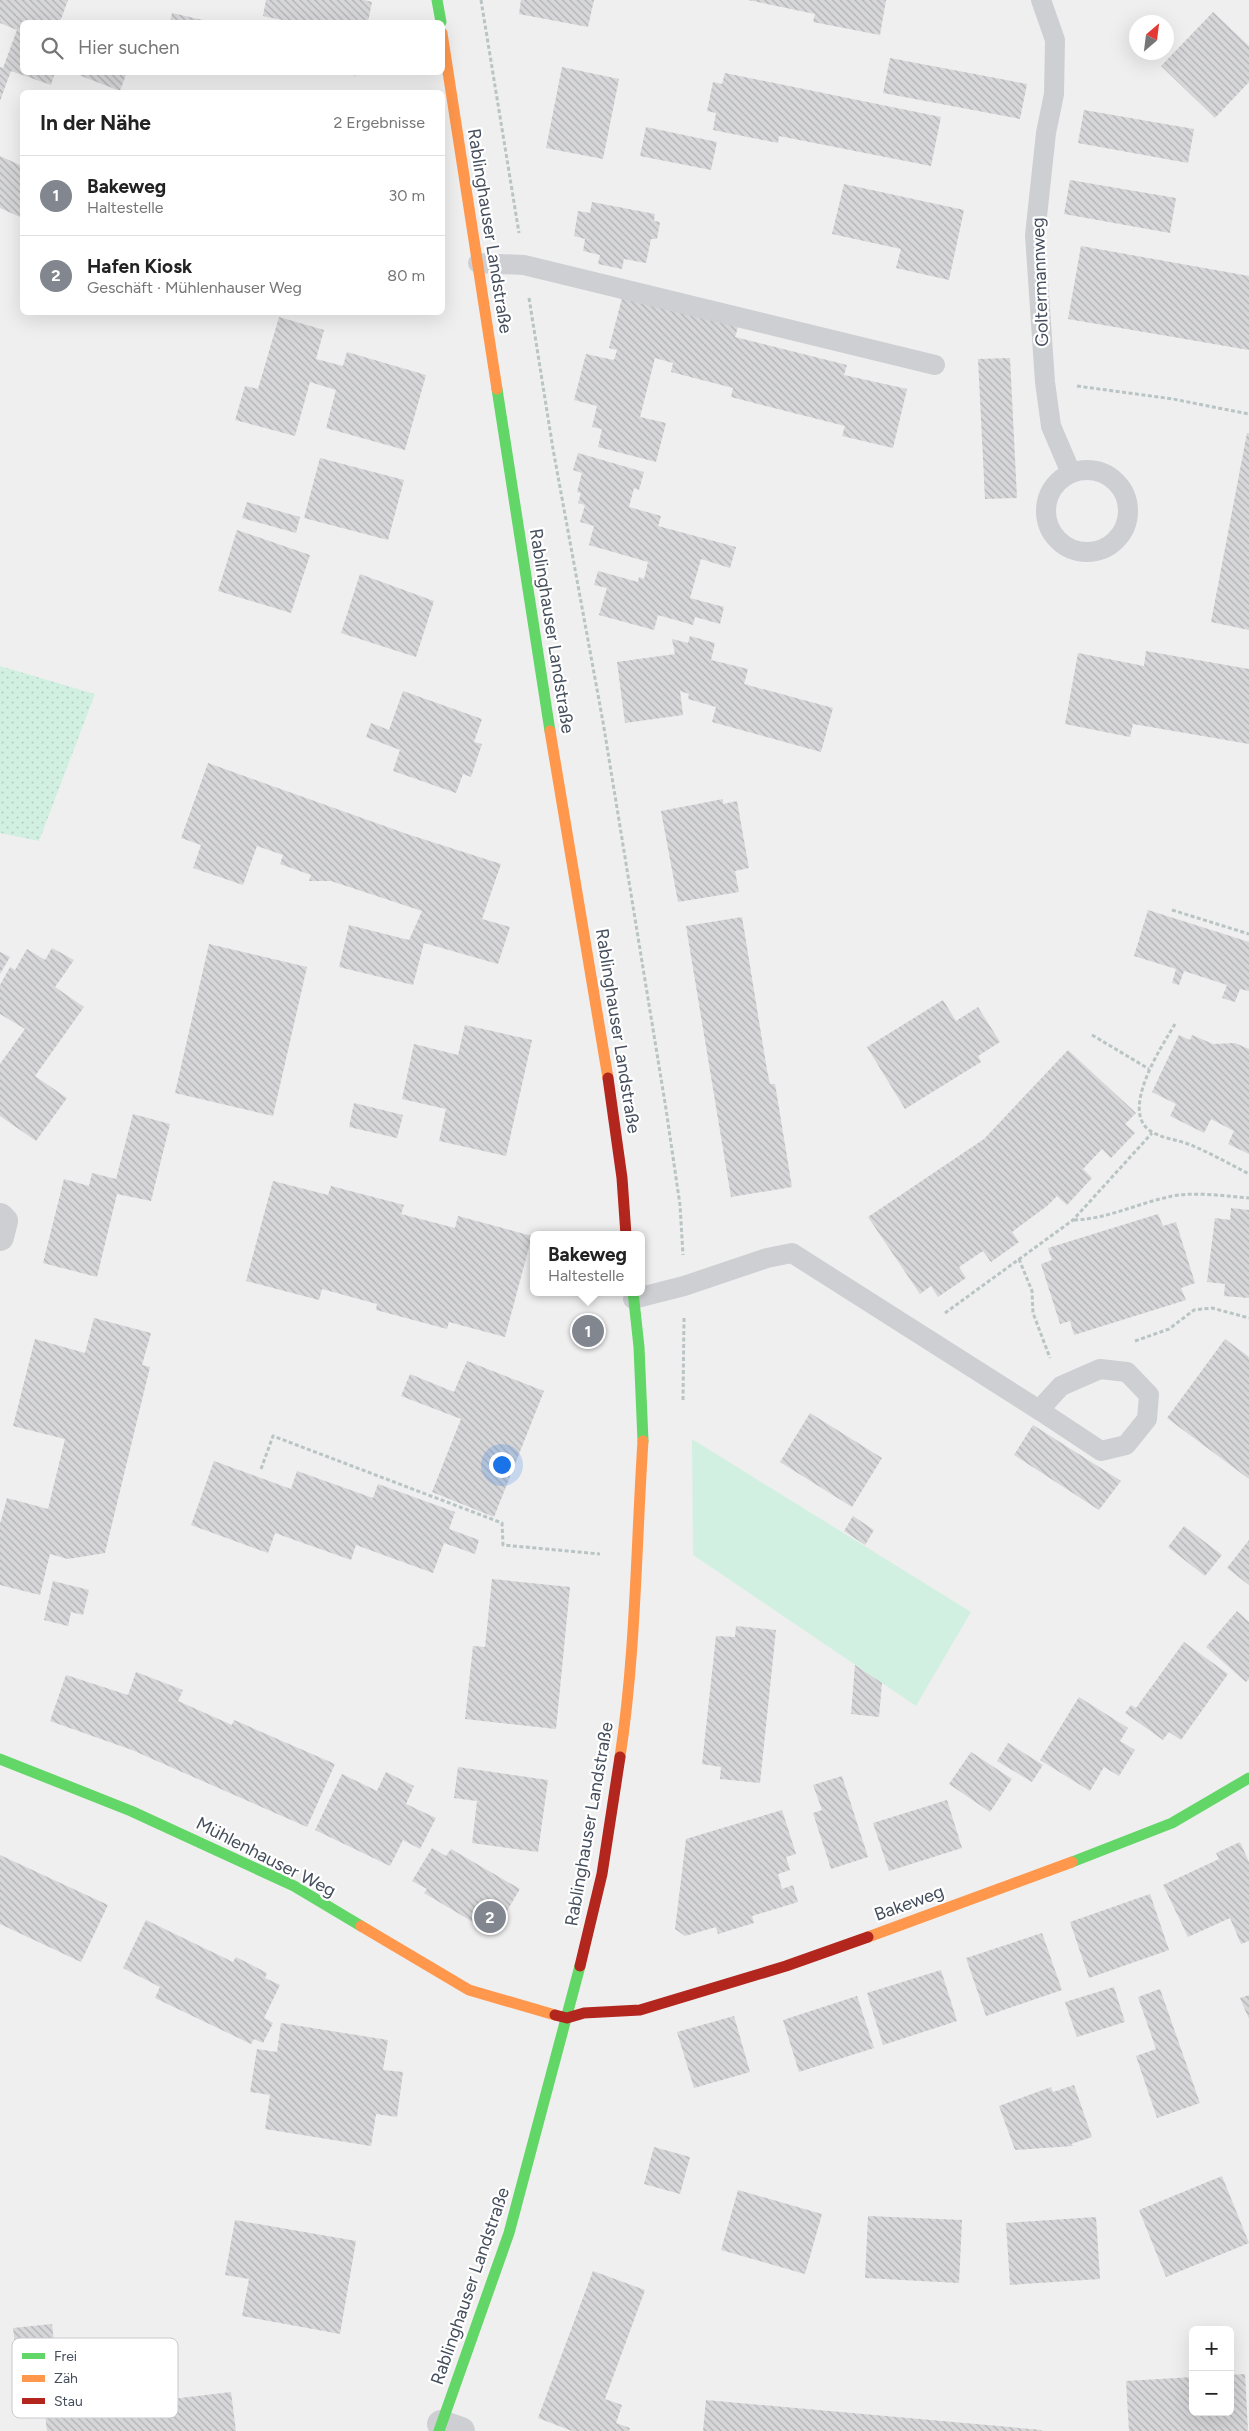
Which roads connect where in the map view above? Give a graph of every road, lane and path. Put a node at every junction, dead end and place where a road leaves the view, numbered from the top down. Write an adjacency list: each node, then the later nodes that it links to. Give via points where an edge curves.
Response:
1 (438, 0): 4 (street)
2 (481, 0): 7 (path)
3 (1041, 0): 9 (lane, Goltermannweg, via 1055,40 1054,94 1046,133 1036,235)
4 (441, 20)
5 (445, 52): 6 (street, Rablinghauser Landstraße)
6 (478, 263): 7 (lane); 22 (street, Rablinghauser Landstraße, via 538,660 605,1054)
7 (524, 264): 8 (lane); 25 (path, via 666,1109 680,1205)
8 (935, 365)
9 (1045, 382): 10 (path, via 1172,399); 11 (lane, Goltermannweg, via 1051,426)
10 (1249, 414)
11 (1071, 473): 11 (lane, via 1058,480 1049,493 1047,523 1054,536 1066,546 1080,551 1095,551 1121,535 1127,521 1128,506 1124,492 1101,472 1086,469)
12 (1172, 910): 13 (path)
13 (1249, 934)
14 (1175, 1024): 16 (path)
15 (1092, 1035): 16 (path)
16 (1149, 1069): 17 (path, via 1139,1103 1142,1121)
17 (1152, 1133): 18 (path, via 1190,1144); 21 (path)
18 (1249, 1174)
19 (1249, 1198): 21 (path, via 1169,1196 1093,1219)
20 (0, 1217): 23 (street, via 4,1221)
21 (1073, 1220): 24 (path)
22 (626, 1231)
23 (0, 1237)
24 (1019, 1260): 29 (path); 31 (path, via 1032,1291 1033,1313)
25 (684, 1286): 26 (lane); 29 (lane, via 766,1258 792,1253); 32 (path)
26 (645, 1294)
27 (633, 1296): 35 (street, Rablinghauser Landstraße, via 643,1439)
28 (1249, 1318): 30 (path, via 1212,1308 1194,1310 1169,1329 1130,1343)
29 (918, 1332): 33 (lane)
30 (1111, 1370): 31 (lane, via 1100,1369); 33 (lane, via 1127,1372 1149,1395 1147,1419 1126,1445 1101,1451)
31 (1061, 1386): 33 (lane)
32 (683, 1400)
33 (1038, 1410)
34 (261, 1469): 35 (path, via 274,1436 502,1523 503,1545)
35 (636, 1557): 38 (street, Rablinghauser Landstraße, via 625,1725 602,1874)
36 (0, 1759): 38 (street, Mühlenhauser Weg, via 131,1810 294,1886 469,1990)
37 (1249, 1778): 38 (street, Bakeweg, via 1172,1823 786,1966 640,2010 584,2013)
38 (567, 2018): 39 (street, Rablinghauser Landstraße, via 509,2233)
39 (447, 2429)

